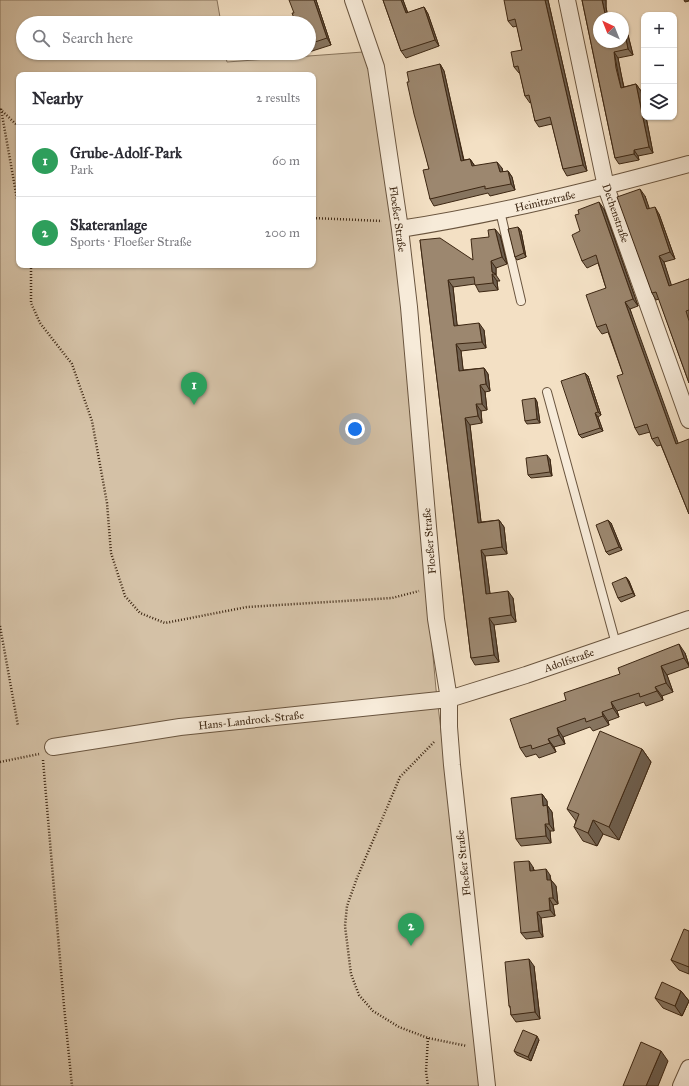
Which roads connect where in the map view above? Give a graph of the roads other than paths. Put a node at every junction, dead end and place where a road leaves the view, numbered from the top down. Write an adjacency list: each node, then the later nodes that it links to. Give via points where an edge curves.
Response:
1 (353, 0): 6 (street, Floeßer Straße, via 376,67)
2 (567, 0): 4 (street, Dechenstraße)
3 (689, 164): 4 (street, Heinitzstraße)
4 (606, 187): 5 (street, Heinitzstraße); 9 (street, Dechenstraße)
5 (500, 211): 6 (street, Heinitzstraße, via 461,220); 7 (lane)
6 (399, 226): 12 (street, Floeßer Straße, via 409,307 432,588)
7 (521, 302)
8 (547, 392): 11 (lane)
9 (689, 420)
10 (689, 619): 11 (street, Adolfstraße)
11 (616, 644): 12 (street, Adolfstraße)
12 (449, 699): 13 (street, Hans-Landrock-Straße, via 180,728); 15 (street, Floeßer Straße, via 449,727)
13 (48, 750)
14 (689, 1068): 16 (street)
15 (488, 1086)
16 (681, 1086)

